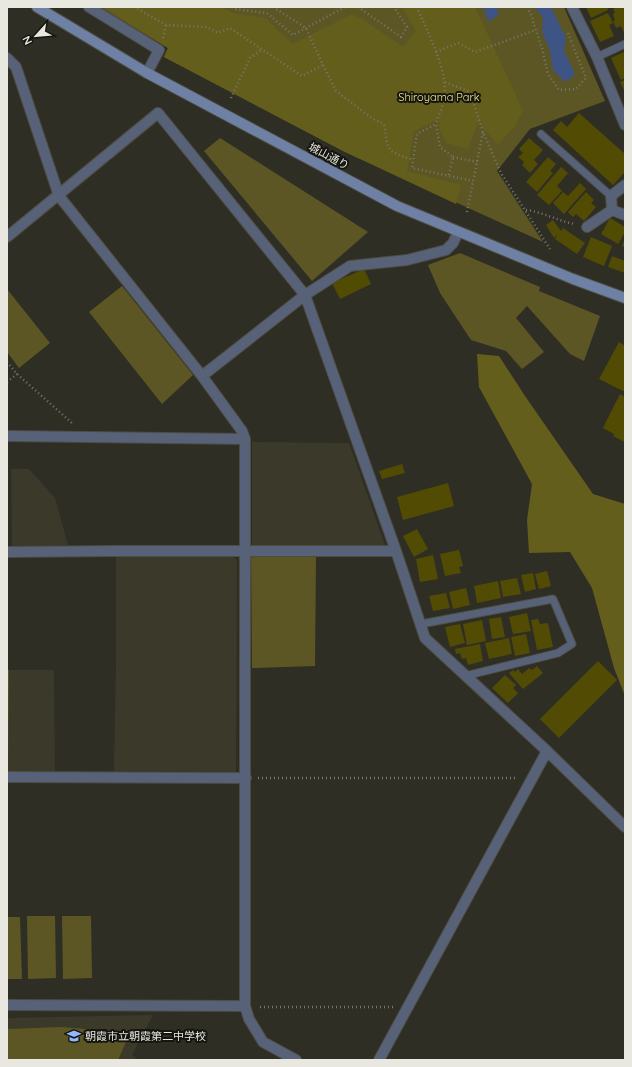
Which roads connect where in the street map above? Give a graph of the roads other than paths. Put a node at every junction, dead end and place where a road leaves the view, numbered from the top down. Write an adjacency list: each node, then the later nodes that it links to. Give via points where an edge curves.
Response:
1 (36, 7): 7 (street, 城山通り)
2 (89, 7): 7 (street, via 160,50)
3 (572, 7): 5 (street)
4 (625, 44): 5 (lane)
5 (597, 57): 8 (street)
6 (7, 58): 12 (street, via 16,67)
7 (147, 73): 17 (street, 城山通り, via 397,206)
8 (622, 109): 9 (street)
9 (625, 125)
10 (541, 134): 13 (lane)
11 (625, 185): 13 (street)
12 (59, 196): 18 (street); 19 (street, via 158,113); 21 (street)
13 (611, 196): 14 (street)
14 (612, 210): 15 (street); 16 (street)
15 (625, 214)
16 (587, 227)
17 (458, 232): 19 (street, via 454,243 446,250 408,260 350,266); 20 (street, 城山通り)
18 (7, 237)
19 (305, 295): 21 (street); 25 (street)
20 (625, 298)
21 (202, 376): 23 (street, via 242,431)
22 (7, 436): 23 (street)
23 (245, 439): 24 (street)
24 (244, 551): 25 (street); 26 (street); 31 (street)
25 (396, 551): 27 (street)
26 (7, 552)
27 (421, 624): 28 (street, via 425,638); 28 (lane, via 553,599 572,644 558,653)
28 (465, 676): 29 (street)
29 (547, 751): 32 (street); 36 (street)
30 (7, 778): 31 (street)
31 (246, 778): 34 (street)
32 (625, 827)
33 (7, 1005): 34 (street)
34 (245, 1006): 35 (street, via 249,1019 263,1042)
35 (296, 1060)
36 (379, 1060)

